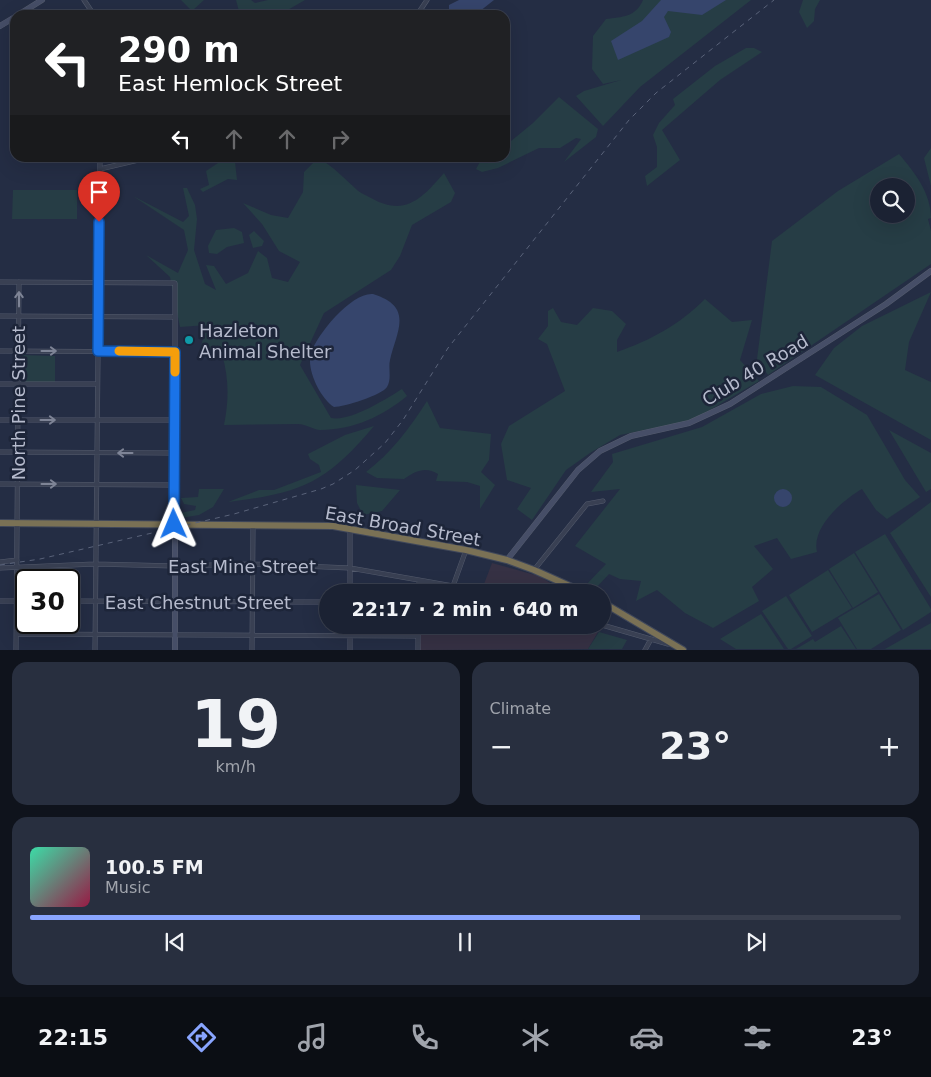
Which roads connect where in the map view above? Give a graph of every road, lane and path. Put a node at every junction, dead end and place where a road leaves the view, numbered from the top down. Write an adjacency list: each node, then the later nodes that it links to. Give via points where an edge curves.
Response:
1 (42, 0): 2 (street)
2 (26, 10)
3 (100, 162): 5 (street)
4 (129, 162): 5 (street)
5 (100, 169): 9 (street)
6 (931, 271): 42 (street, Club 40 Road, via 854,326 724,408 689,423 631,436 600,451 578,470)
7 (0, 282): 8 (street)
8 (19, 282): 9 (street); 11 (street, North Pine Street, one-way to 8)
9 (98, 283): 12 (street); 13 (street, via 175,283)
10 (0, 316): 11 (street)
11 (19, 316): 12 (street); 15 (street, North Pine Street)
12 (98, 317): 13 (street); 16 (street)
13 (175, 317): 17 (street)
14 (0, 351): 15 (street)
15 (19, 351): 16 (street, one-way to 16); 19 (street, North Pine Street)
16 (98, 351): 17 (street); 20 (street)
17 (175, 352): 24 (street)
18 (0, 384): 19 (street)
19 (18, 384): 20 (street); 22 (street, North Pine Street)
20 (97, 384): 23 (street)
21 (0, 420): 22 (street)
22 (18, 420): 23 (street, one-way to 23); 26 (street, North Pine Street)
23 (96, 420): 24 (street); 27 (street)
24 (174, 420): 28 (street)
25 (0, 452): 26 (street)
26 (18, 452): 27 (street); 30 (street, North Pine Street)
27 (97, 452): 28 (street, one-way to 27); 31 (street)
28 (174, 453): 32 (street)
29 (0, 484): 30 (street)
30 (18, 484): 31 (street, one-way to 31); 35 (street, North Pine Street)
31 (96, 484): 32 (street); 36 (street)
32 (174, 485): 37 (street)
33 (604, 501): 50 (street, via 587,504)
34 (0, 523): 35 (highway, East Broad Street)
35 (17, 523): 36 (highway, East Broad Street); 41 (street, North Pine Street)
36 (95, 524): 37 (highway, East Broad Street); 44 (street)
37 (174, 524): 38 (highway, East Broad Street); 46 (street)
38 (253, 525): 39 (highway, East Broad Street); 45 (street)
39 (350, 528): 40 (highway, East Broad Street); 49 (street)
40 (466, 550): 42 (highway, East Broad Street); 51 (street, East Mine Street, via 453,586)
41 (17, 560): 43 (street); 47 (street, North Pine Street)
42 (507, 560): 50 (highway, East Broad Street)
43 (0, 562)
44 (95, 564): 46 (street, East Mine Street); 47 (street, East Mine Street); 58 (street)
45 (253, 564): 46 (street, East Mine Street); 49 (street, East Mine Street); 60 (street)
46 (175, 566): 59 (street)
47 (17, 567): 48 (street, East Mine Street)
48 (0, 568)
49 (350, 568): 51 (street, East Mine Street); 52 (street)
50 (534, 570): 54 (highway, East Broad Street)
51 (418, 580): 53 (street)
52 (350, 584)
53 (418, 584)
54 (565, 584)
55 (0, 601): 56 (street)
56 (15, 601)
57 (80, 601): 58 (street, East Chestnut Street)
58 (95, 601): 59 (street, East Chestnut Street); 66 (street)
59 (175, 601): 60 (street, East Chestnut Street); 67 (street)
60 (253, 602): 61 (street, East Chestnut Street); 68 (street)
61 (319, 602)
62 (611, 607): 72 (highway)
63 (611, 628): 71 (street)
64 (16, 634): 73 (street, North Pine Street)
65 (80, 634): 66 (street)
66 (95, 634): 67 (street); 74 (street)
67 (175, 634): 68 (street); 75 (street)
68 (252, 635): 69 (street); 76 (street)
69 (350, 635): 70 (street); 77 (street)
70 (418, 636): 78 (street)
71 (651, 639): 72 (street); 79 (street)
72 (680, 648)
73 (16, 650)
74 (95, 650)
75 (174, 650)
76 (252, 650)
77 (350, 650)
78 (418, 650)
79 (646, 650)

